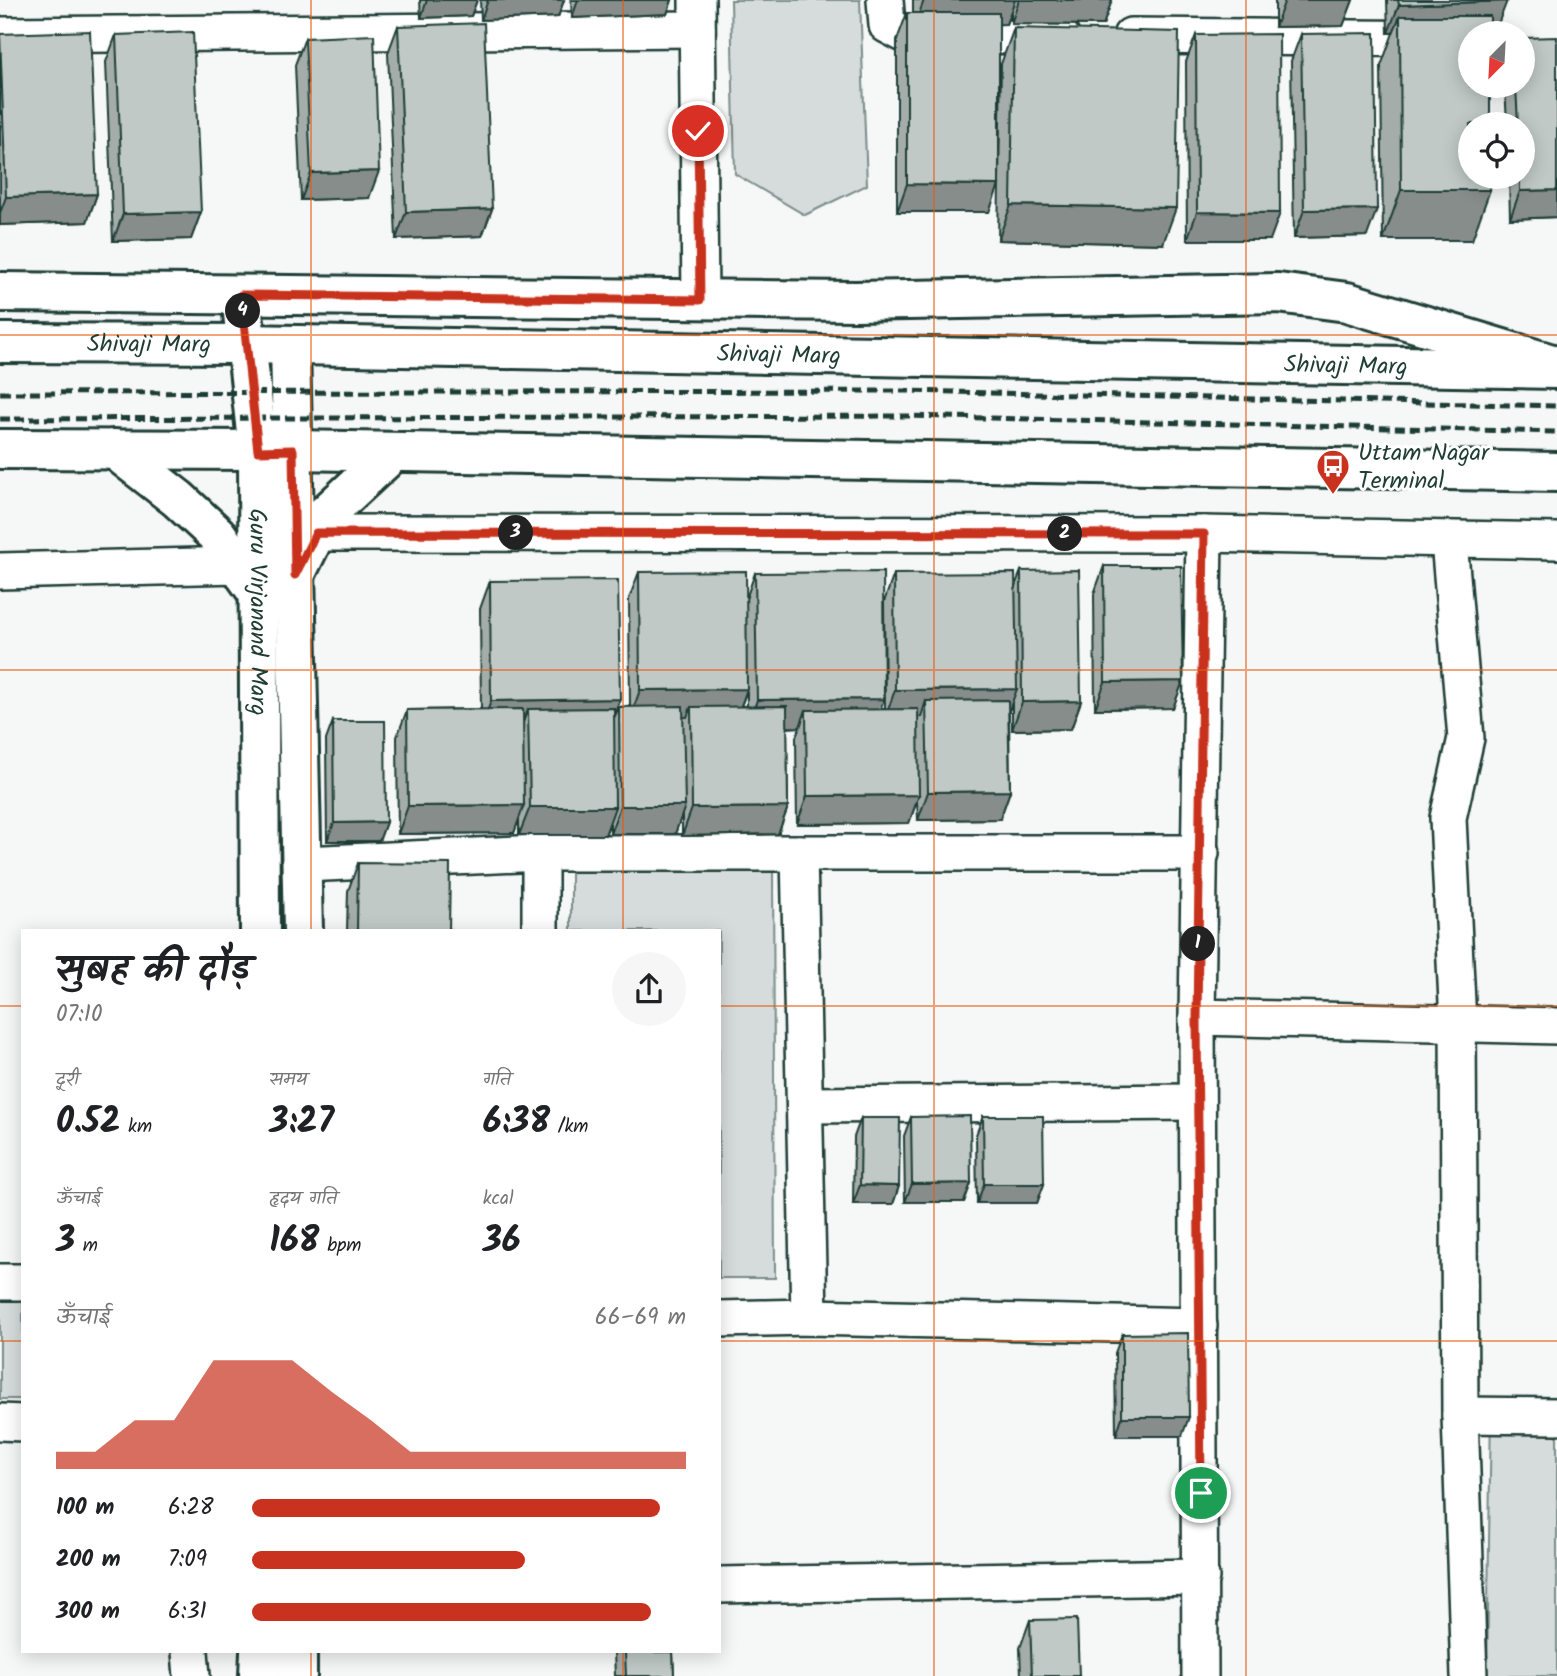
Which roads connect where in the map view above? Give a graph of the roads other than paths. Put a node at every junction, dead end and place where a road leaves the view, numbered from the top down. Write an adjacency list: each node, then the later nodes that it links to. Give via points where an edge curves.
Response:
1 (885, 0): 4 (street, via 887,25 906,34)
2 (697, 15): 3 (street); 7 (street)
3 (0, 34)
4 (1458, 39)
5 (0, 292): 6 (main road)
6 (241, 295): 7 (main road); 9 (main road, Guru Virjanand Marg)
7 (700, 300): 11 (main road, via 1278,293 1347,302)
8 (0, 343): 9 (main road, Shivaji Marg)
9 (246, 344): 10 (main road, Shivaji Marg); 14 (main road, Guru Virjanand Marg)
10 (290, 345): 11 (main road, Shivaji Marg); 14 (main road, Guru Virjanand Marg)
11 (1557, 367)
12 (0, 449): 13 (main road)
13 (114, 449): 14 (main road); 23 (main road, via 207,526)
14 (275, 450): 15 (main road); 22 (main road, Guru Virjanand Marg); 23 (main road, Guru Virjanand Marg)
15 (392, 453): 16 (main road); 17 (main road, via 324,516)
16 (1557, 472)
17 (316, 533): 18 (street); 22 (main road)
18 (1204, 534): 19 (street); 26 (street)
19 (1449, 541): 20 (street); 32 (street, via 1466,738 1448,818)
20 (1557, 541)
21 (0, 571): 23 (street)
22 (295, 575): 27 (main road, Guru Virjanand Marg)
23 (248, 579): 28 (main road, Guru Virjanand Marg)
24 (540, 853): 25 (street); 27 (street); 30 (street)
25 (799, 853): 26 (street); 35 (street)
26 (1200, 853): 31 (street)
27 (304, 864): 29 (main road, Guru Virjanand Marg)
28 (260, 929)
29 (303, 929)
30 (540, 929)
31 (1197, 1017): 32 (street); 34 (street)
32 (1458, 1023): 33 (street); 41 (street)
33 (1557, 1026)
34 (1198, 1102): 35 (street); 40 (street)
35 (807, 1105): 38 (street)
36 (0, 1282): 37 (street)
37 (21, 1282)
38 (809, 1317): 39 (street); 40 (street)
39 (721, 1319)
40 (1199, 1326): 45 (street)
41 (1460, 1415): 42 (street); 54 (street)
42 (1557, 1416)
43 (0, 1422): 44 (street)
44 (21, 1423)
45 (1202, 1577): 46 (street); 53 (street)
46 (721, 1586)
47 (190, 1653): 50 (street)
48 (260, 1653): 51 (main road)
49 (297, 1653): 52 (main road)
50 (192, 1676)
51 (259, 1676)
52 (297, 1676)
53 (1200, 1676)
54 (1469, 1676)

